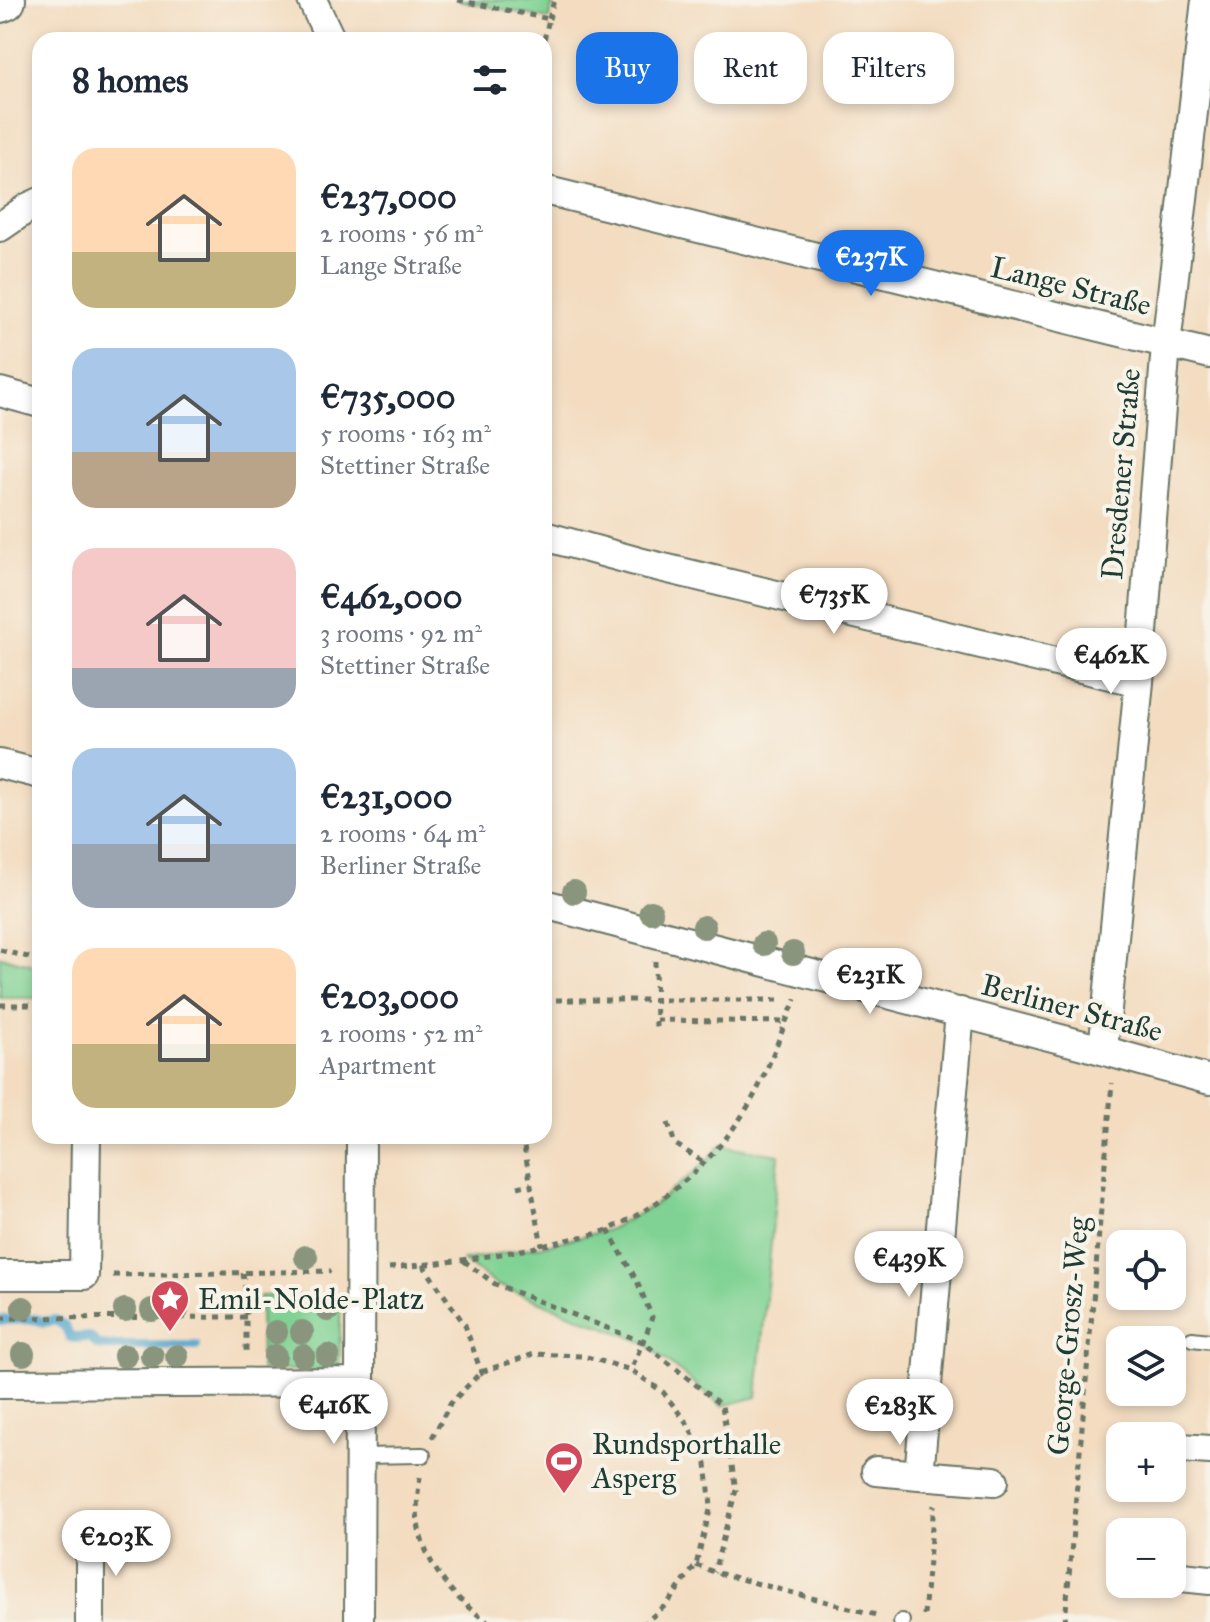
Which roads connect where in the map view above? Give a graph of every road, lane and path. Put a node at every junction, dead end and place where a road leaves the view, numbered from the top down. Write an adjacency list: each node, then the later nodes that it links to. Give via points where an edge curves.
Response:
1 (312, 0): 6 (street)
2 (458, 0): 5 (path)
3 (554, 0): 5 (path)
4 (1202, 6): 11 (street, Dresdener Straße)
5 (549, 19): 7 (path)
6 (327, 32)
7 (546, 32)
8 (552, 192): 11 (street, Lange Straße)
9 (32, 206): 10 (street)
10 (0, 227)
11 (1166, 345): 12 (street, Lange Straße); 16 (street, Dresdener Straße)
12 (1210, 354)
13 (0, 392): 14 (street)
14 (32, 401)
15 (552, 538): 16 (street)
16 (1139, 682): 33 (street, Dresdener Straße)
17 (0, 764): 18 (street)
18 (32, 772)
19 (552, 906): 20 (street, Berliner Straße)
20 (656, 934): 23 (street, Berliner Straße); 24 (path)
21 (0, 950): 22 (path)
22 (32, 958)
23 (812, 974): 26 (path); 29 (street, Berliner Straße)
24 (655, 999): 25 (path); 26 (path); 30 (path)
25 (552, 1000)
26 (795, 1000): 31 (path)
27 (0, 1005): 28 (path)
28 (32, 1005)
29 (960, 1012): 33 (street, Berliner Straße); 65 (street)
30 (656, 1020): 31 (path); 32 (path)
31 (785, 1022): 39 (path, via 755,1094)
32 (656, 1032)
33 (1109, 1052): 34 (street, Berliner Straße); 78 (path, George-Grosz-Weg)
34 (1210, 1080)
35 (668, 1123): 39 (path, via 675,1144)
36 (86, 1144): 49 (street)
37 (361, 1144): 46 (street)
38 (524, 1144): 40 (path)
39 (705, 1163): 42 (path, via 653,1206)
40 (531, 1184): 41 (path); 43 (path)
41 (518, 1187)
42 (608, 1230): 43 (path); 54 (path, via 652,1317)
43 (542, 1246): 44 (path)
44 (463, 1260): 45 (path); 54 (path, via 495,1284)
45 (423, 1265): 46 (path); 57 (path, via 465,1325)
46 (362, 1270): 47 (path); 58 (street)
47 (243, 1273): 49 (path); 50 (path)
48 (0, 1275): 49 (street)
49 (84, 1275)
50 (246, 1317): 51 (path); 55 (path)
51 (0, 1318)
52 (1192, 1339): 53 (lane)
53 (1210, 1341)
54 (643, 1342): 56 (path); 69 (path, via 722,1406 736,1490)
55 (246, 1363)
56 (631, 1370): 57 (path, via 584,1356 534,1354); 68 (path, via 663,1392 689,1426 706,1464 711,1506)
57 (483, 1374): 62 (path, via 450,1404)
58 (360, 1382): 59 (street); 63 (street)
59 (0, 1384)
60 (1186, 1448): 61 (street)
61 (1210, 1450)
62 (423, 1455): 63 (lane); 74 (path, via 421,1539 450,1588)
63 (360, 1456): 73 (street)
64 (876, 1471): 65 (street)
65 (928, 1476): 66 (street); 77 (path)
66 (994, 1481)
67 (90, 1534): 72 (street)
68 (696, 1565): 69 (path); 75 (path)
69 (714, 1572): 76 (path)
70 (1186, 1577): 71 (street)
71 (1210, 1580)
72 (90, 1622)
73 (359, 1622)
74 (488, 1622)
75 (647, 1622)
76 (902, 1622)
77 (923, 1622)
78 (1065, 1622)

